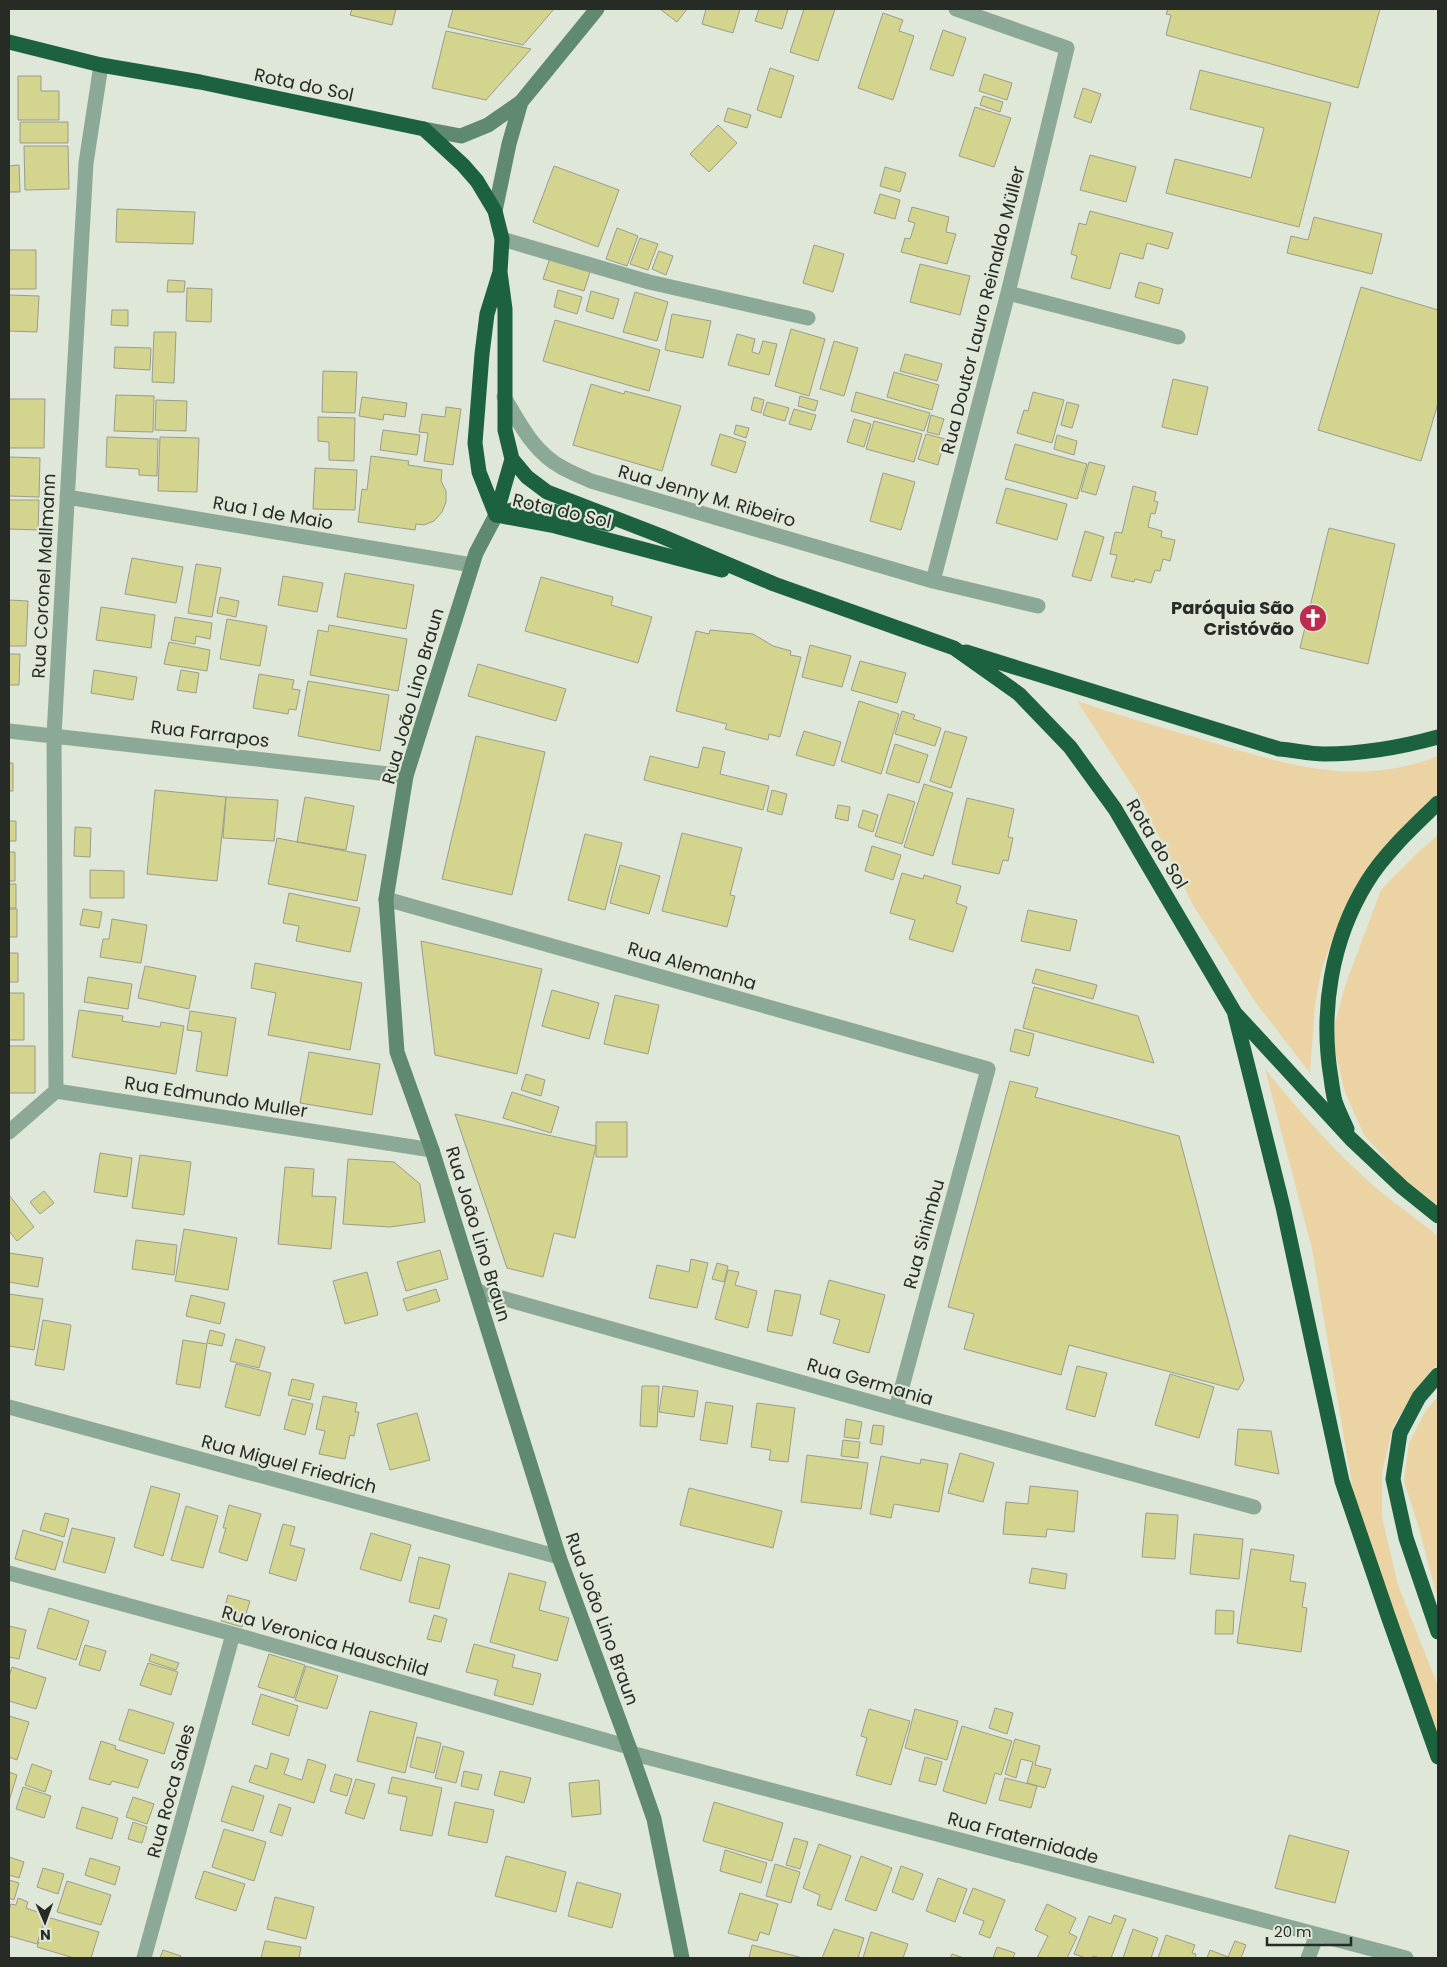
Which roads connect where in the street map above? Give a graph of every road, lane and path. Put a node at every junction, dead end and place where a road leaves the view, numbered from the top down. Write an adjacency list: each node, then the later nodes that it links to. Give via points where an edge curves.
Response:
1 (597, 9): 5 (street)
2 (956, 9): 10 (street, Rua Doutor Lauro Reinaldo Müller, via 1067,48)
3 (9, 42): 4 (highway, Rota do Sol)
4 (101, 65): 6 (highway, Rota do Sol, via 200,82); 15 (street, Rua Coronel Mallmann, via 86,162)
5 (521, 102): 6 (street, via 488,125 461,136); 7 (street)
6 (424, 130): 7 (highway, Rota do Sol, via 463,164)
7 (495, 211): 8 (highway, Rota do Sol)
8 (502, 239): 9 (highway, Rota do Sol); 11 (street, via 649,282)
9 (500, 272): 13 (highway, Rota do Sol, via 505,309); 16 (highway, Rota do Sol, via 487,314 475,444 479,472)
10 (1008, 293): 12 (street); 19 (street, Rua Doutor Lauro Reinaldo Müller)
11 (808, 318)
12 (1178, 337)
13 (504, 397): 14 (highway, Rota do Sol, via 505,430); 19 (street, Rua Jenny M. Ribeiro, via 539,451 562,468 584,478)
14 (512, 459): 16 (highway); 17 (highway, Rota do Sol, via 527,477 547,492)
15 (68, 497): 18 (street, Rua 1 de Maio); 24 (street, Rua Coronel Mallmann)
16 (496, 515): 17 (highway, via 522,507 535,507); 18 (street, Rua João Lino Braun); 20 (highway, Rota do Sol, via 555,526)
17 (661, 536): 20 (highway, Rota do Sol)
18 (472, 565): 26 (street, Rua João Lino Braun)
19 (933, 582): 21 (street, Rua Jenny M. Ribeiro)
20 (774, 584): 22 (highway, Rota do Sol)
21 (1038, 606)
22 (954, 648): 25 (highway, via 1279,749 1324,754 1379,749); 29 (highway, Rota do Sol, via 1018,694 1070,747 1115,809)
23 (9, 731): 24 (street, Rua Farrapos)
24 (54, 735): 26 (street, Rua Farrapos); 31 (street, Rua Coronel Mallmann)
25 (1438, 737)
26 (406, 776): 28 (street, Rua João Lino Braun)
27 (1438, 803): 33 (highway, via 1405,834 1368,881 1346,923 1333,968 1326,1016 1328,1059 1335,1100)
28 (386, 899): 30 (street, Rua Alemanha); 34 (street, Rua João Lino Braun, via 397,1052)
29 (1235, 1014): 33 (highway, Rota do Sol); 46 (highway, via 1283,1207 1342,1481)
30 (988, 1069): 39 (street, Rua Sinimbu)
31 (56, 1091): 32 (street); 34 (street, Rua Edmundo Muller)
32 (9, 1132)
33 (1351, 1139): 35 (highway, Rota do Sol)
34 (432, 1150): 36 (street, Rua João Lino Braun)
35 (1438, 1216)
36 (477, 1291): 39 (street, Rua Germania); 41 (street, Rua João Lino Braun)
37 (1438, 1375): 43 (highway, via 1419,1397 1400,1433 1393,1479 1406,1538)
38 (9, 1408): 41 (street, Rua Miguel Friedrich)
39 (896, 1409): 40 (street, Rua Germania)
40 (1254, 1507)
41 (559, 1557): 45 (street, Rua João Lino Braun)
42 (9, 1573): 44 (street, Rua Veronica Hauschild)
43 (1438, 1632)
44 (233, 1634): 45 (street, Rua Veronica Hauschild); 48 (street, Rua Roca Sales)
45 (630, 1750): 47 (street, Rua Fraternidade); 49 (street, Rua João Lino Braun, via 654,1819)
46 (1438, 1757)
47 (1317, 1935): 50 (street); 51 (street, Rua Fraternidade)
48 (144, 1958)
49 (682, 1958)
50 (1308, 1958)
51 (1406, 1958)

